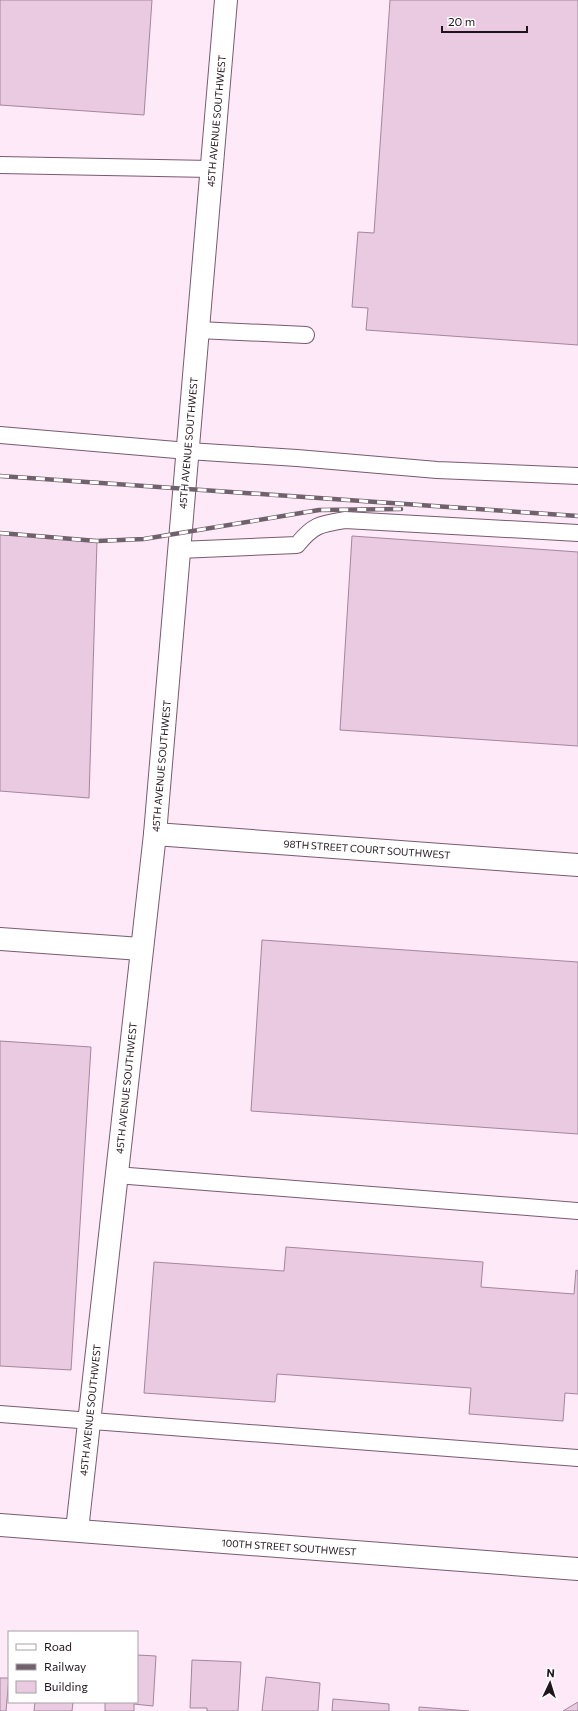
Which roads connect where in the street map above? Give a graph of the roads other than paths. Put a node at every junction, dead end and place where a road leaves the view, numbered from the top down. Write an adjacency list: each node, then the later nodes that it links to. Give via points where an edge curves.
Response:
1 (226, 0): 3 (street, 45TH AVENUE SOUTHWEST)
2 (0, 165): 3 (lane)
3 (212, 169): 4 (street, 45TH AVENUE SOUTHWEST)
4 (198, 330): 5 (lane); 7 (street, 45TH AVENUE SOUTHWEST)
5 (306, 336)
6 (0, 435): 7 (lane)
7 (188, 452): 8 (lane, via 437,470); 10 (street, 45TH AVENUE SOUTHWEST)
8 (578, 476)
9 (578, 532): 10 (lane, via 345,520 323,523 308,532 297,545)
10 (179, 550): 11 (street, 45TH AVENUE SOUTHWEST)
11 (155, 834): 12 (street, 98TH STREET COURT SOUTHWEST); 14 (street, 45TH AVENUE SOUTHWEST)
12 (578, 865)
13 (0, 939): 14 (street)
14 (142, 949): 15 (street, 45TH AVENUE SOUTHWEST)
15 (116, 1175): 16 (lane); 18 (street, 45TH AVENUE SOUTHWEST)
16 (578, 1211)
17 (0, 1414): 18 (lane)
18 (89, 1420): 19 (lane); 21 (street, 45TH AVENUE SOUTHWEST)
19 (578, 1458)
20 (0, 1525): 21 (street, 100TH STREET SOUTHWEST)
21 (77, 1530): 22 (street, 100TH STREET SOUTHWEST)
22 (578, 1568)

